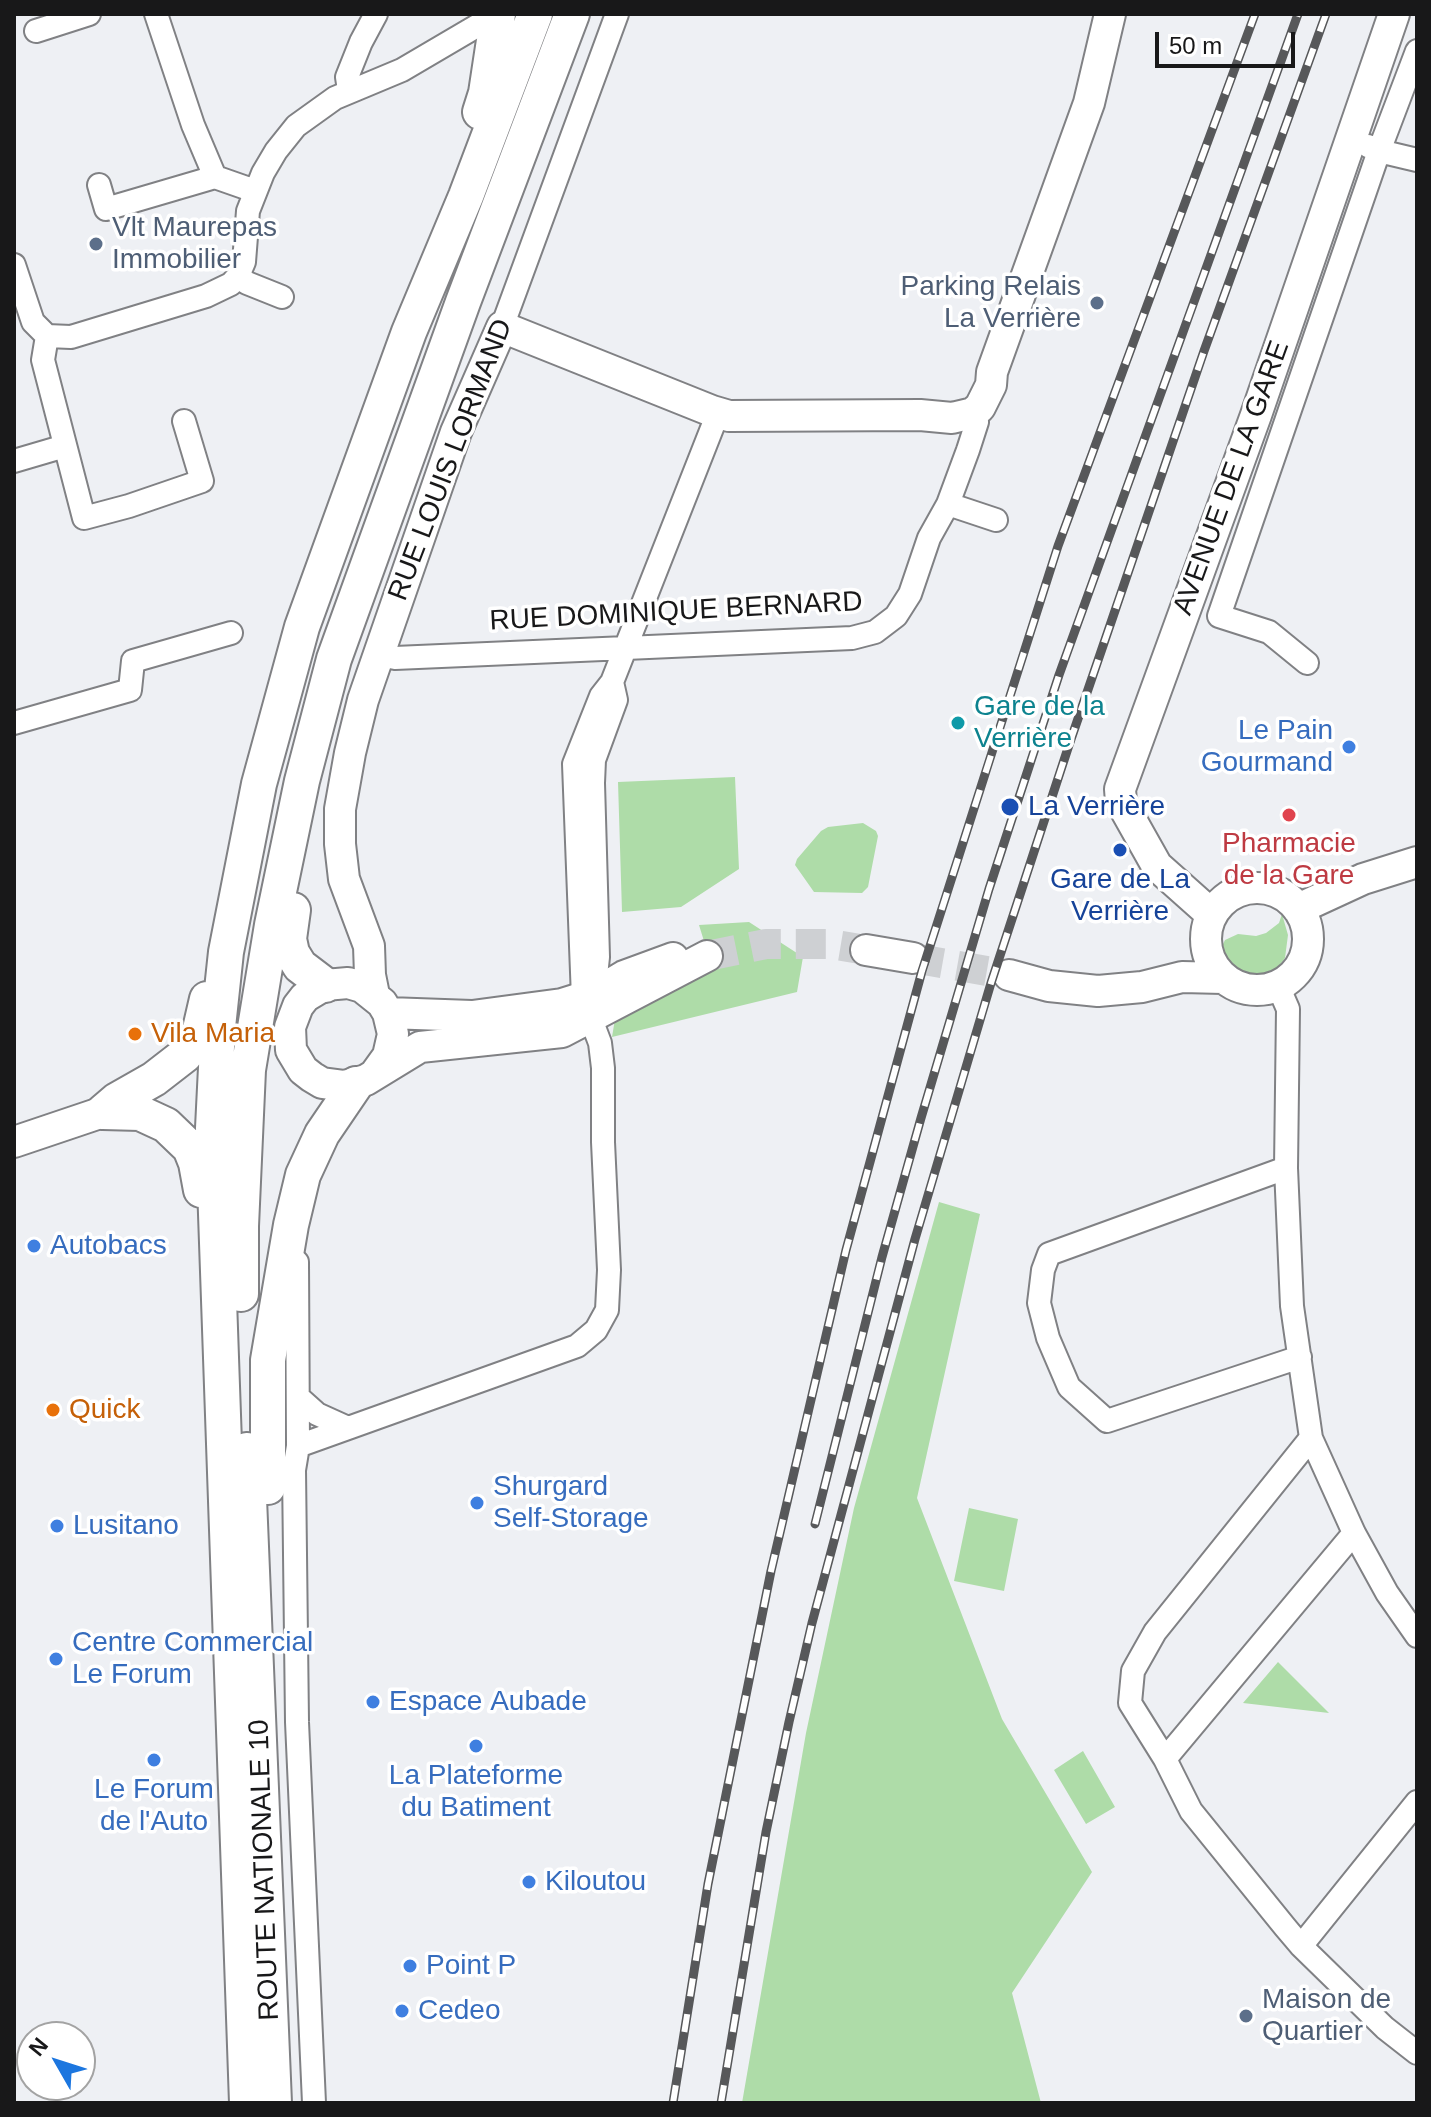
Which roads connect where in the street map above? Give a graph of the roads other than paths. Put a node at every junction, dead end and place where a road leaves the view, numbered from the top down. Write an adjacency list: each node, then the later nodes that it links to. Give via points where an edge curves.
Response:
1 (89, 14): 10 (street)
2 (156, 14): 15 (street)
3 (376, 14): 12 (street, via 347,77)
4 (535, 14): 18 (main road)
5 (572, 14): 42 (main road, ROUTE NATIONALE 10, via 334,659)
6 (617, 14): 22 (street, RUE LOUIS LORMAND)
7 (1110, 14): 24 (street, via 1089,103)
8 (1394, 14): 13 (street, AVENUE DE LA GARE, via 1377,57)
9 (497, 16): 12 (street, via 402,70); 18 (main road, via 486,93 459,173)
10 (36, 31)
11 (1417, 51): 13 (street)
12 (349, 90): 17 (street, via 296,126)
13 (1366, 145): 14 (street); 33 (street, AVENUE DE LA GARE); 34 (street)
14 (1417, 160)
15 (215, 177): 16 (street, via 106,209); 17 (street)
16 (99, 185)
17 (255, 191): 20 (street)
18 (466, 196): 41 (main road, via 409,332 302,627)
19 (14, 265): 23 (street, via 33,322)
20 (238, 276): 21 (street); 23 (street, via 206,296 71,337)
21 (282, 297)
22 (502, 327): 25 (street); 37 (street, RUE LOUIS LORMAND, via 456,432)
23 (47, 336): 29 (street, via 43,360)
24 (992, 372): 26 (street, via 986,398); 27 (street, via 962,403)
25 (718, 413): 27 (street); 36 (street)
26 (973, 413): 27 (street); 31 (street, RUE DOMINIQUE BERNARD, via 977,422)
27 (937, 416)
28 (184, 421): 29 (street, via 202,481 84,518)
29 (65, 446): 30 (street)
30 (14, 461)
31 (948, 504): 32 (street); 36 (street, RUE DOMINIQUE BERNARD, via 903,606 875,632 852,638)
32 (996, 520)
33 (1188, 601): 34 (street); 46 (street, AVENUE DE LA GARE, via 1120,789 1121,802 1157,866)
34 (1219, 616): 38 (street, via 1269,632)
35 (231, 633): 40 (street, via 133,661 130,690)
36 (626, 648): 37 (street, RUE DOMINIQUE BERNARD); 39 (street)
37 (378, 655): 45 (street, RUE LOUIS LORMAND, via 340,809 344,879)
38 (1307, 663)
39 (612, 682): 55 (street, via 616,700 594,760 598,943); 55 (street, via 601,696 574,764)
40 (14, 723)
41 (266, 758): 58 (main road, via 246,781 198,1038 174,1065); 61 (main road, via 226,952 213,1128)
42 (302, 781): 52 (main road, via 310,804 289,939 300,966); 69 (main road, ROUTE NATIONALE 10, via 248,1070 242,1348)
43 (1417, 862): 44 (street, via 1363,879)
44 (1298, 909): 46 (street, via 1287,898 1257,888 1225,899); 53 (street, via 1308,937 1306,952 1291,977)
45 (357, 915): 52 (street, RUE LOUIS LORMAND, via 353,957); 54 (street, RUE LOUIS LORMAND)
46 (1212, 915): 47 (street)
47 (1206, 947): 51 (street); 51 (street, via 1176,963 1123,976 1080,980 1009,975 1098,991 1182,977)
48 (866, 950): 50 (street)
49 (703, 958): 55 (street, via 676,957 624,976)
50 (913, 958)
51 (1223, 978): 53 (street, via 1249,990)
52 (330, 984): 54 (street, via 348,983); 57 (street, via 298,1006 290,1027 291,1050 303,1070 322,1083 345,1086)
53 (1278, 986): 60 (street, via 1288,1009)
54 (381, 1004): 55 (street, via 472,1016); 57 (street, via 393,1034 391,1045 388,1056)
55 (589, 1004): 56 (street, via 559,1019 480,1029); 56 (street, via 562,1032); 65 (street, via 603,1068 609,1270 607,1310 596,1330 577,1346)
56 (420, 1047): 57 (street)
57 (365, 1079): 62 (main road, via 322,1134 303,1175)
58 (103, 1112): 59 (street); 61 (main road, via 140,1113 184,1140 196,1163 203,1202)
59 (14, 1142)
60 (1286, 1168): 63 (street, via 1292,1306); 63 (street, via 1049,1254 1039,1303 1069,1387 1107,1421)
61 (216, 1215): 75 (main road)
62 (291, 1225): 64 (street, via 297,1253); 69 (main road, via 268,1360 269,1570)
63 (1300, 1357): 66 (street)
64 (298, 1397): 65 (street, via 317,1414); 67 (street)
65 (348, 1428): 67 (street)
66 (1311, 1438): 68 (street); 71 (street, via 1155,1632 1133,1671 1130,1703)
67 (298, 1446): 77 (street, via 297,1722)
68 (1354, 1533): 70 (street); 71 (street)
69 (254, 1600): 76 (main road, ROUTE NATIONALE 10)
70 (1417, 1636)
71 (1165, 1759): 73 (street, via 1191,1811)
72 (1417, 1802): 73 (street)
73 (1301, 1946): 74 (street)
74 (1417, 2053)
75 (247, 2103)
76 (274, 2103)
77 (314, 2103)

